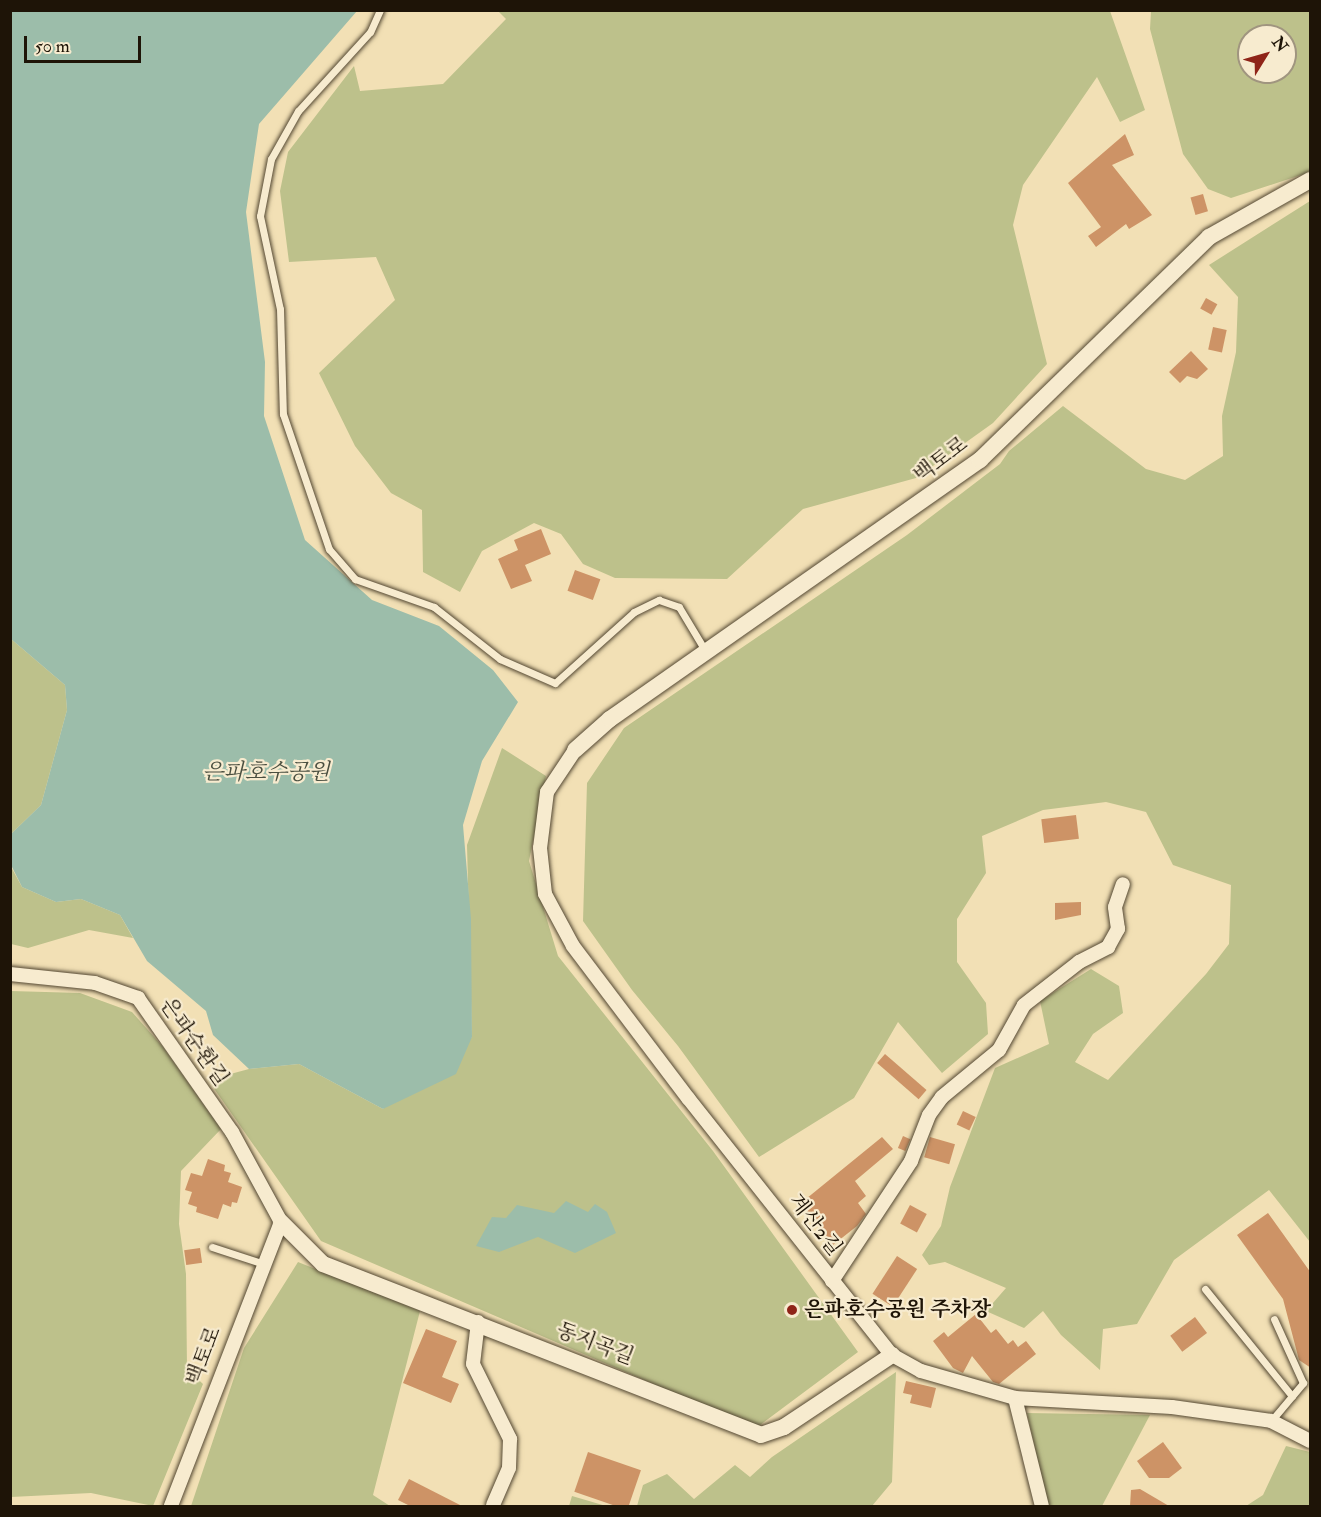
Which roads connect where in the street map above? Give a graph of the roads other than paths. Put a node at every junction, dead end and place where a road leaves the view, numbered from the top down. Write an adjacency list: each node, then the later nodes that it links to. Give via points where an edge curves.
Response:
1 (380, 10): 3 (lane, via 370,32 298,111 271,159 260,216 280,309 283,414 329,549 355,579 434,607 500,659 555,683 634,612 659,600 679,607)
2 (1311, 180): 3 (street, 백토로, via 1209,237 980,460)
3 (708, 654): 4 (street, 백토로, via 610,719)
4 (575, 750): 10 (street, 계산2길, via 547,792 540,848 545,894 573,945)
5 (1123, 884): 10 (street, via 1115,907 1118,929 1108,946 1079,962 1024,1005 999,1050 942,1097 929,1115 911,1161)
6 (10, 974): 7 (street, 은파순환길, via 95,983 138,998 232,1132)
7 (281, 1222): 9 (street, 백토로); 13 (street, 동지곡길, via 323,1264)
8 (212, 1247): 9 (lane)
9 (264, 1264): 20 (street, 백토로)
10 (832, 1281): 14 (street, 계산2길)
11 (1205, 1289): 15 (lane)
12 (1274, 1319): 15 (lane, via 1303,1383)
13 (478, 1322): 14 (street, 동지곡길, via 761,1435 784,1427); 19 (street, via 473,1364 510,1439 509,1468)
14 (892, 1355): 16 (street, 계산2길, via 921,1371)
15 (1292, 1396): 17 (lane)
16 (1015, 1398): 17 (street, 계산2길, via 1172,1407); 21 (street)
17 (1271, 1421): 18 (street, 계산2길)
18 (1311, 1441)
19 (493, 1505)
20 (171, 1506)
21 (1042, 1506)

